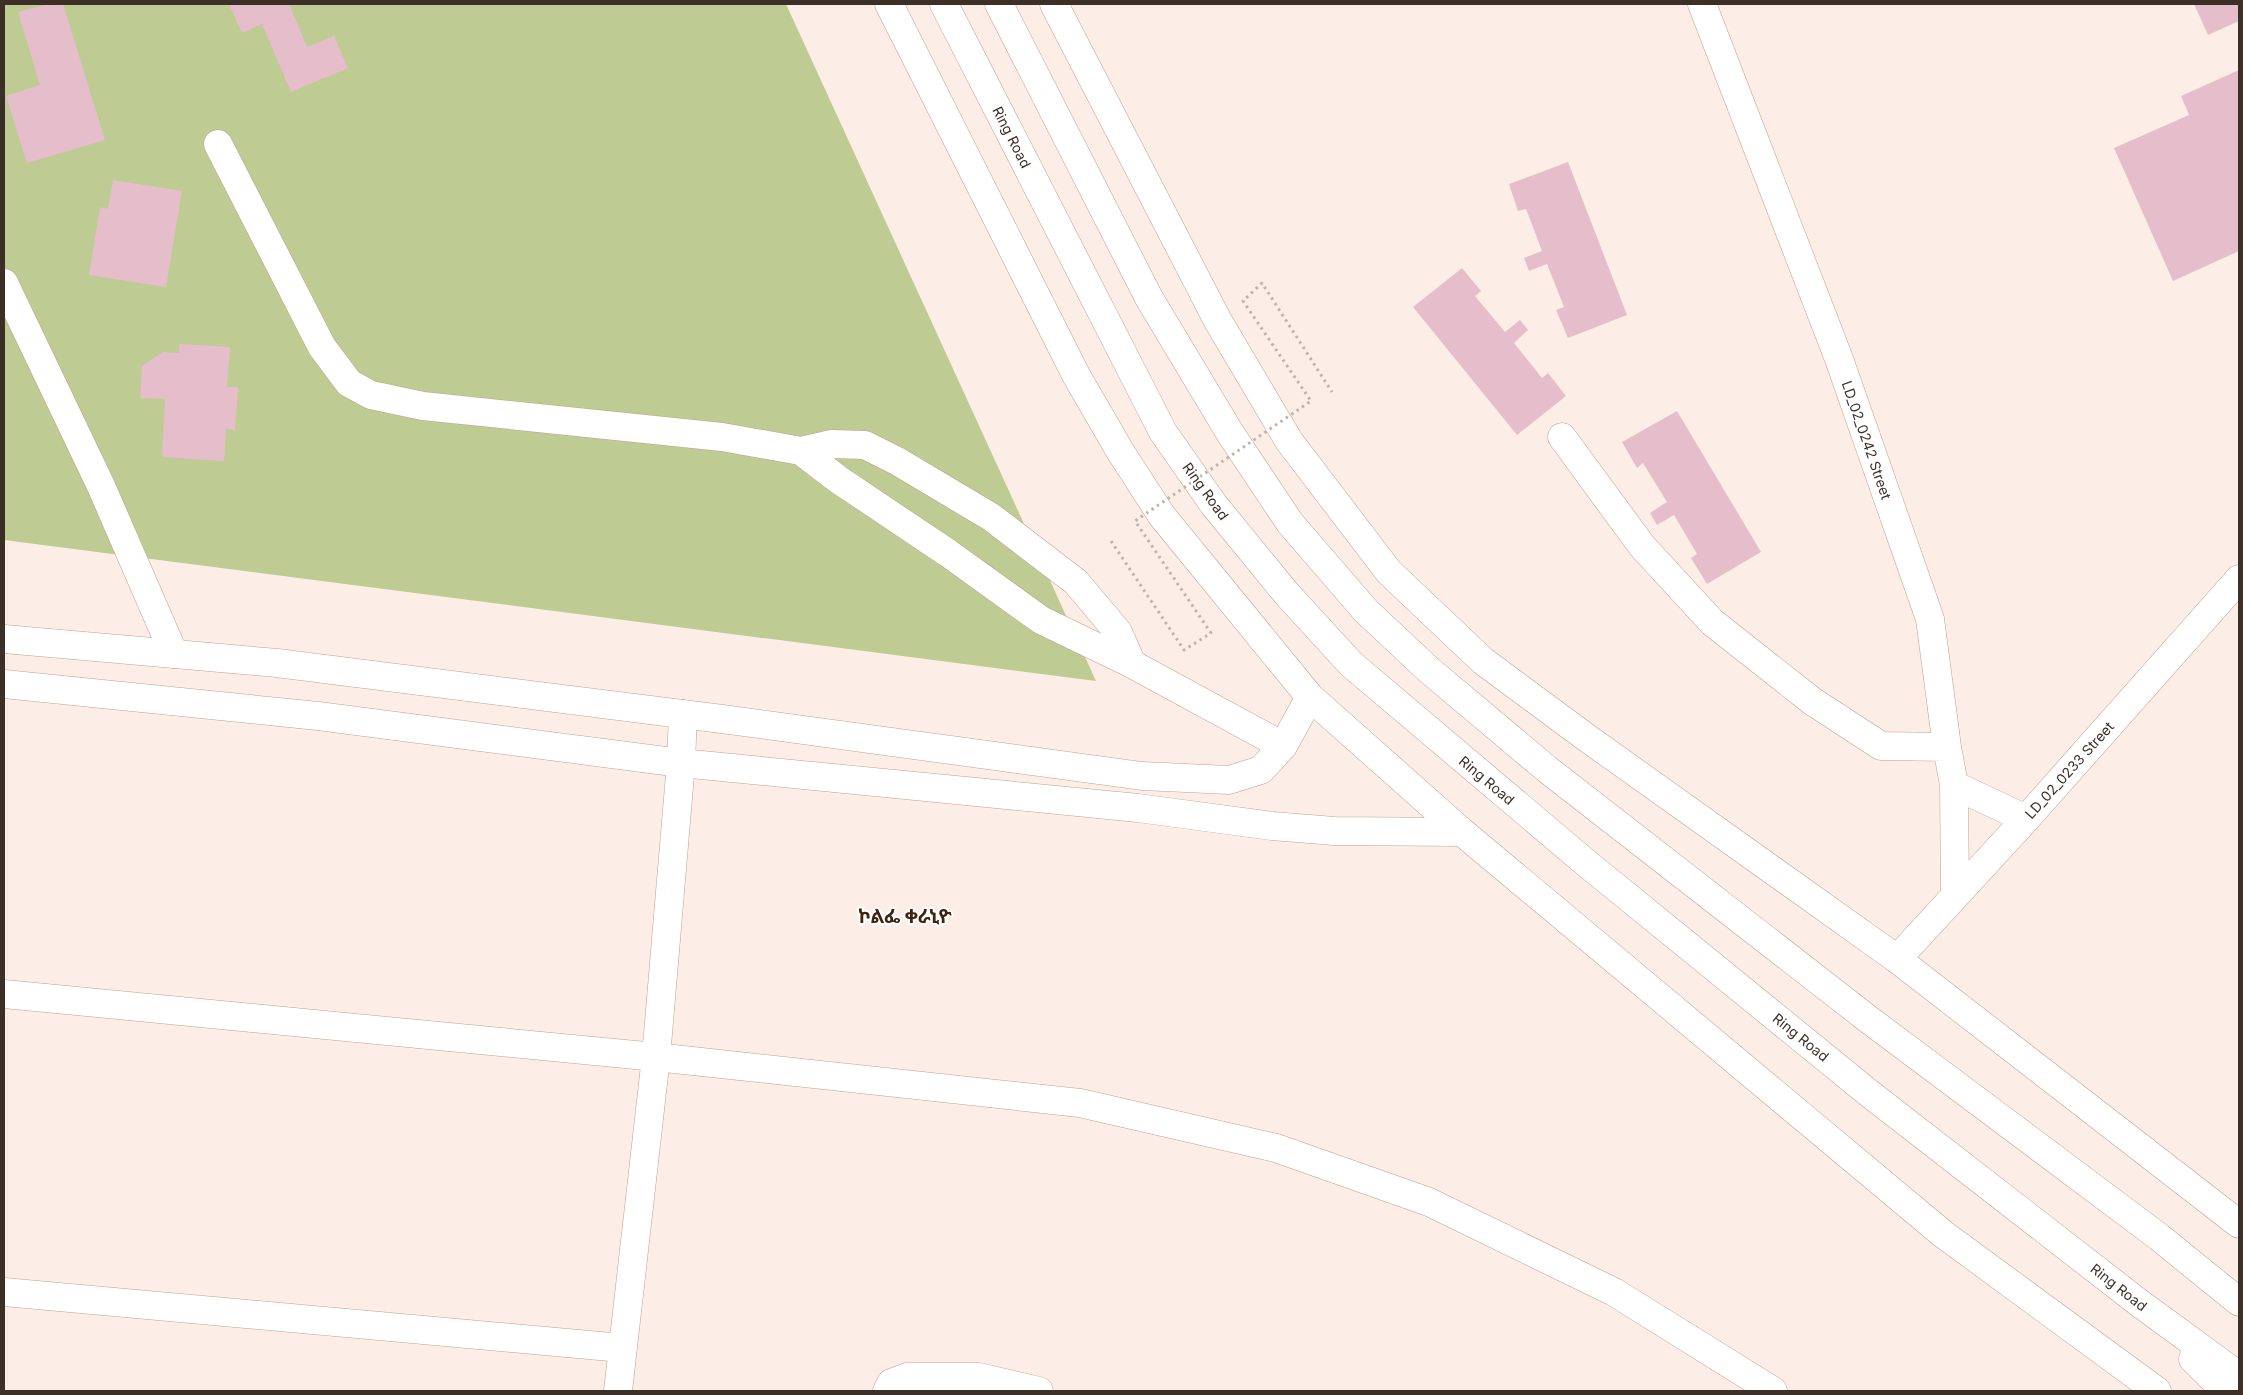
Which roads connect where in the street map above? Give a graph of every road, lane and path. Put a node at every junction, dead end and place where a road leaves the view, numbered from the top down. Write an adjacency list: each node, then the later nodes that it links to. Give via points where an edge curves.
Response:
1 (889, 4): 17 (main road, via 1076,375 1120,451 1162,516)
2 (944, 4): 33 (main road, Ring Road, via 1164,432 1214,505 1286,593 1351,664 1585,862 1870,1094)
3 (999, 4): 30 (main road, via 1149,298 1230,434 1290,523 1366,611 1429,670 1548,770 1868,1019)
4 (1054, 4): 26 (main road, via 1218,322 1289,441 1389,572 1483,661)
5 (1702, 4): 20 (main road, LD_02_0242 Street, via 1839,359 1930,619)
6 (218, 144): 10 (main road, via 322,347 350,383 357,387 372,394 423,406 722,437)
7 (4, 283): 14 (main road, via 101,486)
8 (1332, 392): 11 (path, bridge, via 1262,283 1243,301 1311,401 1136,521 1210,633 1184,650)
9 (1562, 437): 20 (main road, via 1642,546 1712,622 1812,701 1881,746)
10 (801, 452): 15 (main road, via 1041,620); 15 (main road, via 832,444 865,446 897,461 991,517 1076,582 1118,632)
11 (1111, 541)
12 (2239, 579): 23 (main road, LD_02_0233 Street)
13 (4, 638): 14 (main road)
14 (174, 654): 18 (main road, via 277,663)
15 (1132, 664): 19 (main road)
16 (4, 684): 21 (main road, via 318,716)
17 (1310, 697): 19 (main road); 24 (main road)
18 (683, 714): 19 (main road, via 1142,776 1229,780 1260,770); 21 (main road)
19 (1283, 746)
20 (1947, 747): 22 (main road, LD_02_0242 Street)
21 (681, 763): 24 (main road, via 1138,808 1272,826 1334,831); 28 (main road)
22 (1954, 785): 23 (main road); 25 (main road, LD_02_0242 Street)
23 (2026, 819): 25 (main road, LD_02_0233 Street)
24 (1462, 832): 41 (main road, via 1943,1234)
25 (1955, 894): 26 (main road, LD_02_0233 Street)
26 (1897, 959): 29 (main road)
27 (4, 994): 28 (main road)
28 (656, 1057): 35 (main road); 40 (main road, via 1080,1102 1276,1148 1429,1202 1605,1288)
29 (2239, 1224)
30 (2159, 1237): 31 (main road); 34 (main road)
31 (2239, 1277)
32 (4, 1292): 35 (main road)
33 (2138, 1302): 36 (main road, Ring Road); 42 (main road)
34 (2239, 1302)
35 (622, 1348): 37 (main road)
36 (2239, 1376)
37 (618, 1391)
38 (887, 1391): 39 (main road, via 891,1383 907,1378 980,1377)
39 (1039, 1391)
40 (1773, 1391)
41 (2157, 1391)
42 (2225, 1391)

